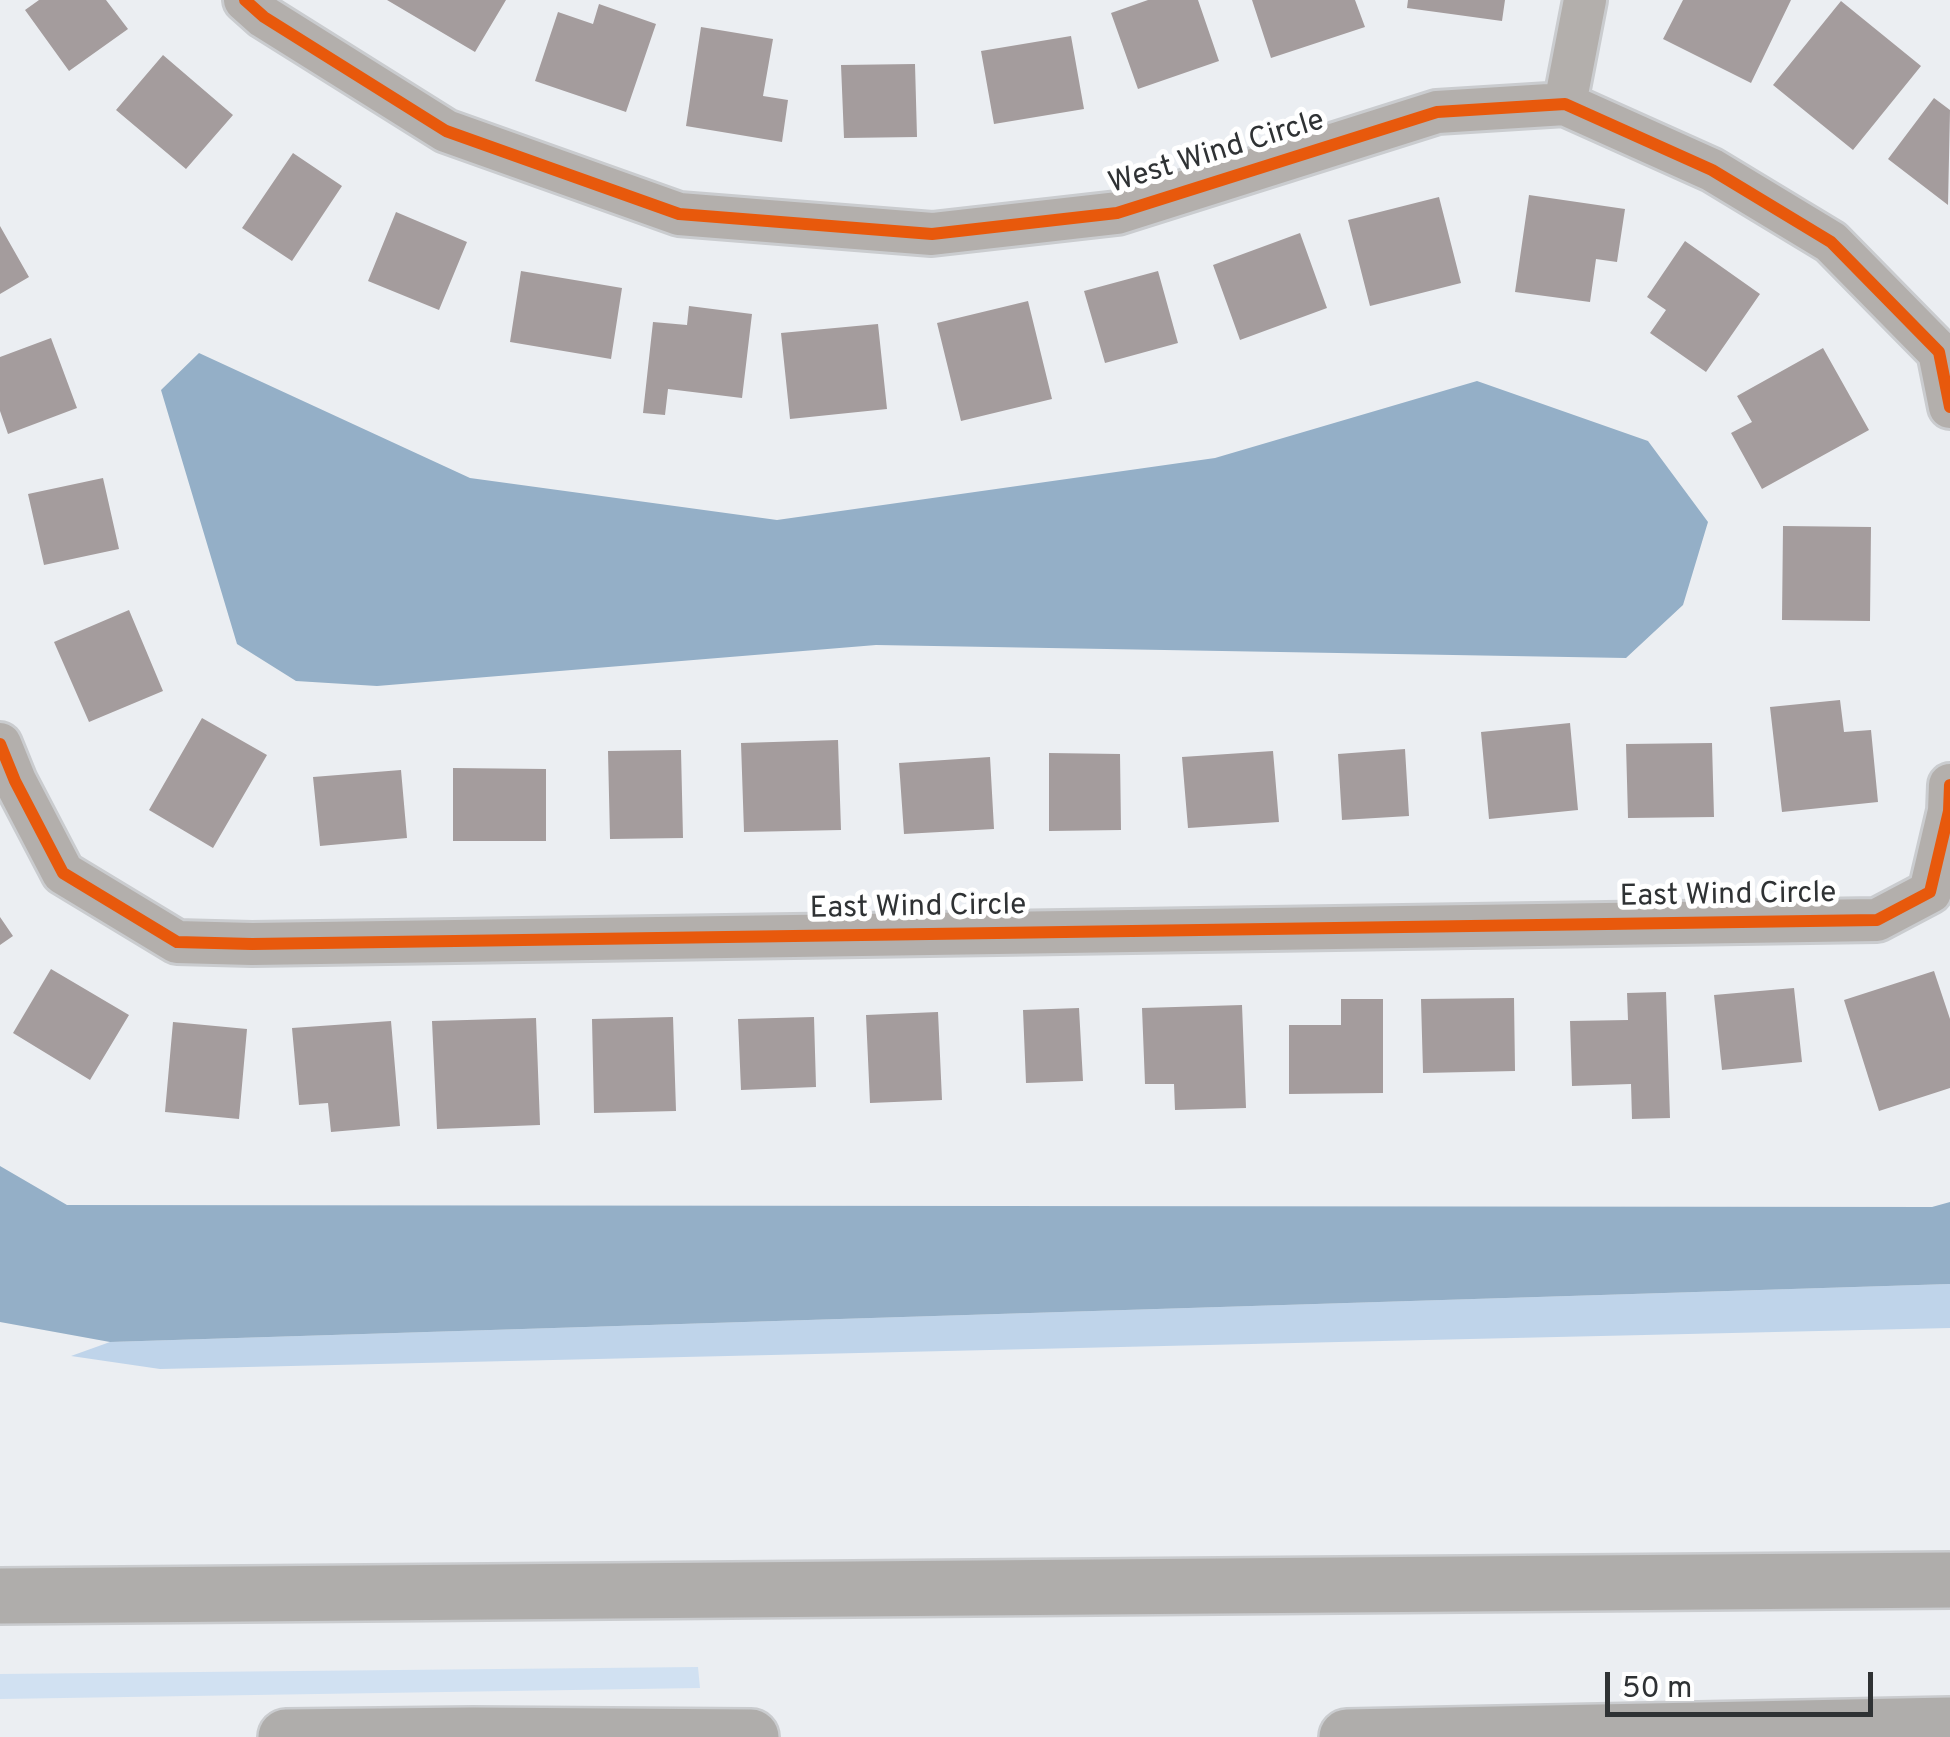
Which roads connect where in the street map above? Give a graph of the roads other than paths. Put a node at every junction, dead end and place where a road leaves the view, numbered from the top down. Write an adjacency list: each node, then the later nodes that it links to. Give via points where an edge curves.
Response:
1 (1585, 0): 3 (street)
2 (262, 5): 3 (street, West Wind Circle, via 446,132 678,214 932,234 1118,213 1437,112)
3 (1565, 104): 4 (street, West Wind Circle, via 1712,170 1831,242 1938,352)
4 (1950, 407)
5 (0, 744): 6 (street, East Wind Circle, via 63,873 177,942 1876,920 1930,892)
6 (1950, 786)
7 (1950, 1580): 8 (highway)
8 (0, 1596)
9 (1950, 1724): 12 (highway)
10 (286, 1737): 11 (highway)
11 (751, 1737)
12 (1348, 1737)

